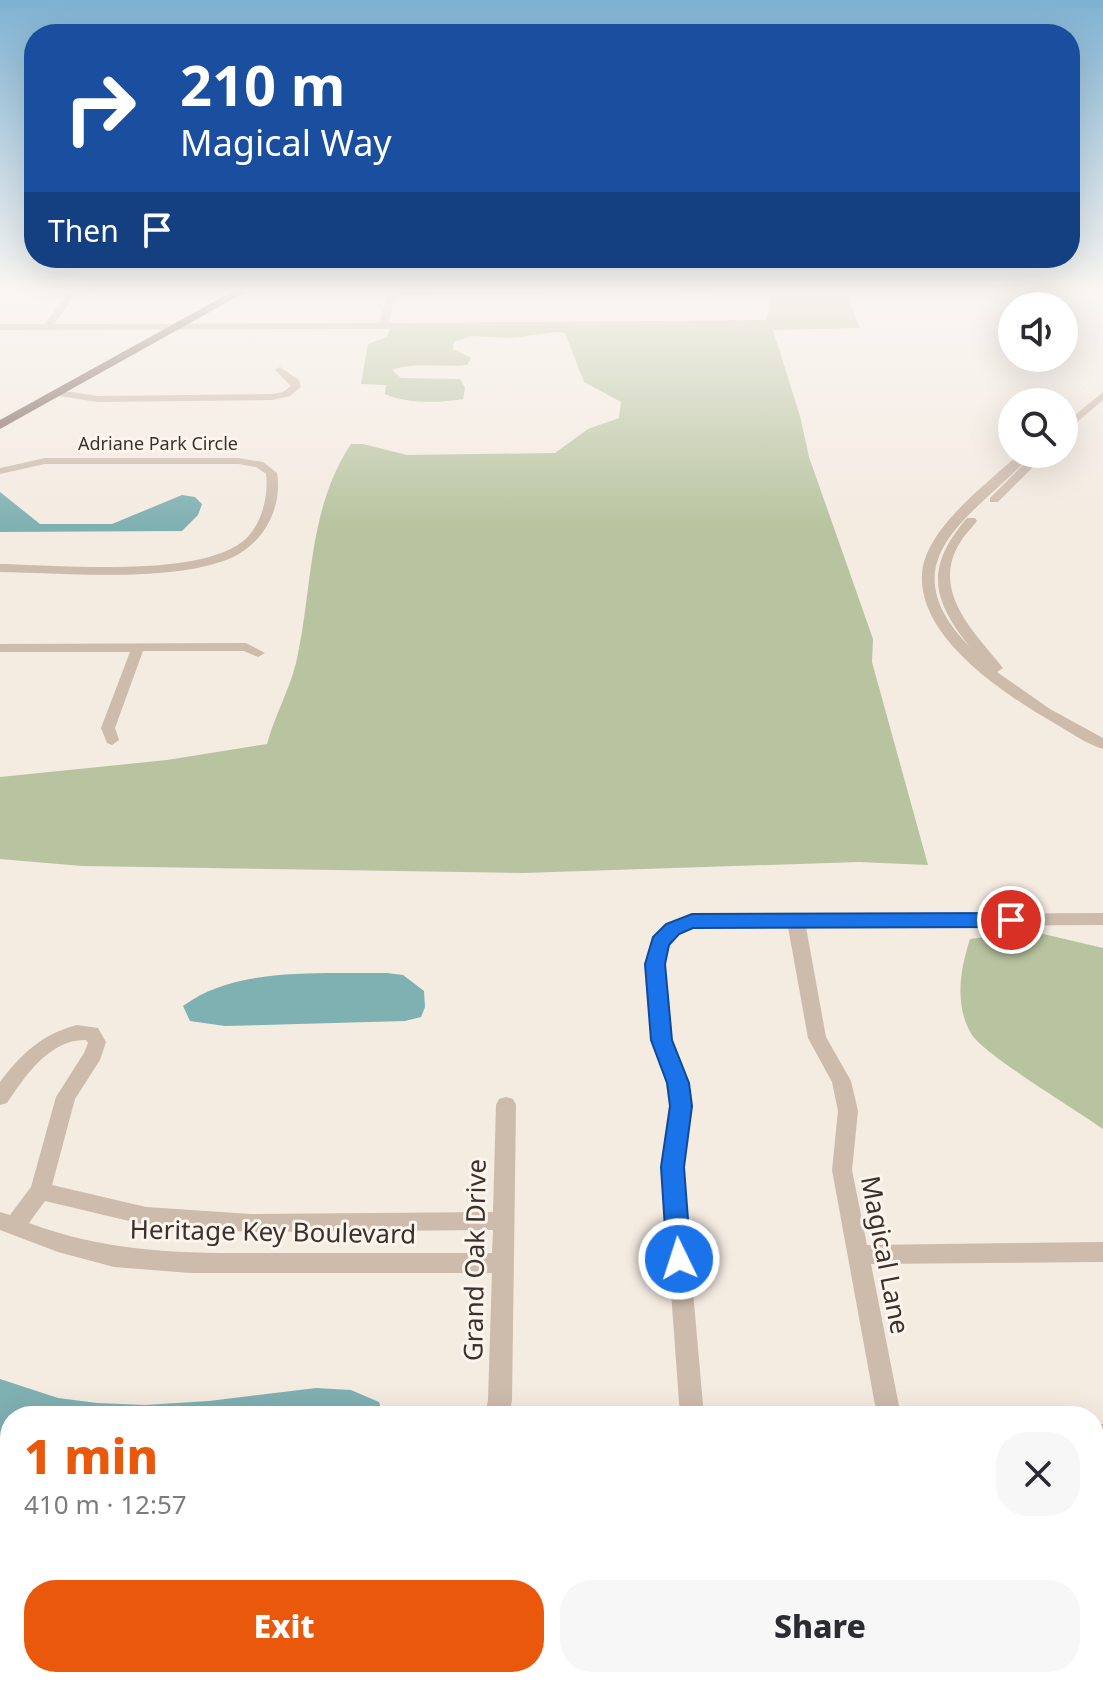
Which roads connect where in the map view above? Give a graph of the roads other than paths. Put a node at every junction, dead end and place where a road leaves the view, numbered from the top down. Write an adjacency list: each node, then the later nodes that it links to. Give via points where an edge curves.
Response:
1 (92, 369): 9 (main road)
2 (102, 369): 5 (main road)
3 (280, 370): 5 (street, via 296,387 272,397 98,399)
4 (1103, 384): 7 (street)
5 (58, 393): 9 (main road)
6 (1103, 395): 8 (street)
7 (1078, 405)
8 (1078, 417)
9 (1, 422)
10 (1015, 468): 13 (street)
11 (1022, 468): 13 (street)
12 (0, 471): 15 (street, Adriane Park Circle, via 45,461 238,461 259,464 271,473 274,486 264,522 247,544 218,559 182,568)
13 (1006, 480): 14 (street, via 946,532)
14 (940, 557): 19 (street, via 946,599 971,643 1024,690); 21 (street, via 930,581 932,597 962,650 1012,693)
15 (0, 568)
16 (138, 647): 17 (street); 18 (street, via 246,647); 20 (street, via 108,728)
17 (0, 648)
18 (258, 653)
19 (1103, 734)
20 (112, 740)
21 (1103, 744)
22 (1103, 919): 23 (street)
23 (796, 921): 30 (street, Magical Lane, via 817,1038 841,1081 848,1111 842,1170); 33 (street, via 692,921 660,942 655,964 661,1040 681,1106 672,1167)
24 (0, 1097): 26 (street, via 15,1075 58,1035 75,1030 91,1033 97,1042 66,1097)
25 (506, 1105): 27 (street, Grand Oak Drive)
26 (40, 1191): 27 (street, via 146,1216 251,1223); 28 (street)
27 (504, 1221): 31 (street, Grand Oak Drive)
28 (7, 1223): 31 (street, Heritage Key Boulevard, via 114,1257 190,1263)
29 (1103, 1252): 30 (street)
30 (859, 1255): 34 (street, Magical Lane)
31 (503, 1263): 32 (street, Grand Oak Drive)
32 (499, 1406)
33 (691, 1406)
34 (887, 1406)

